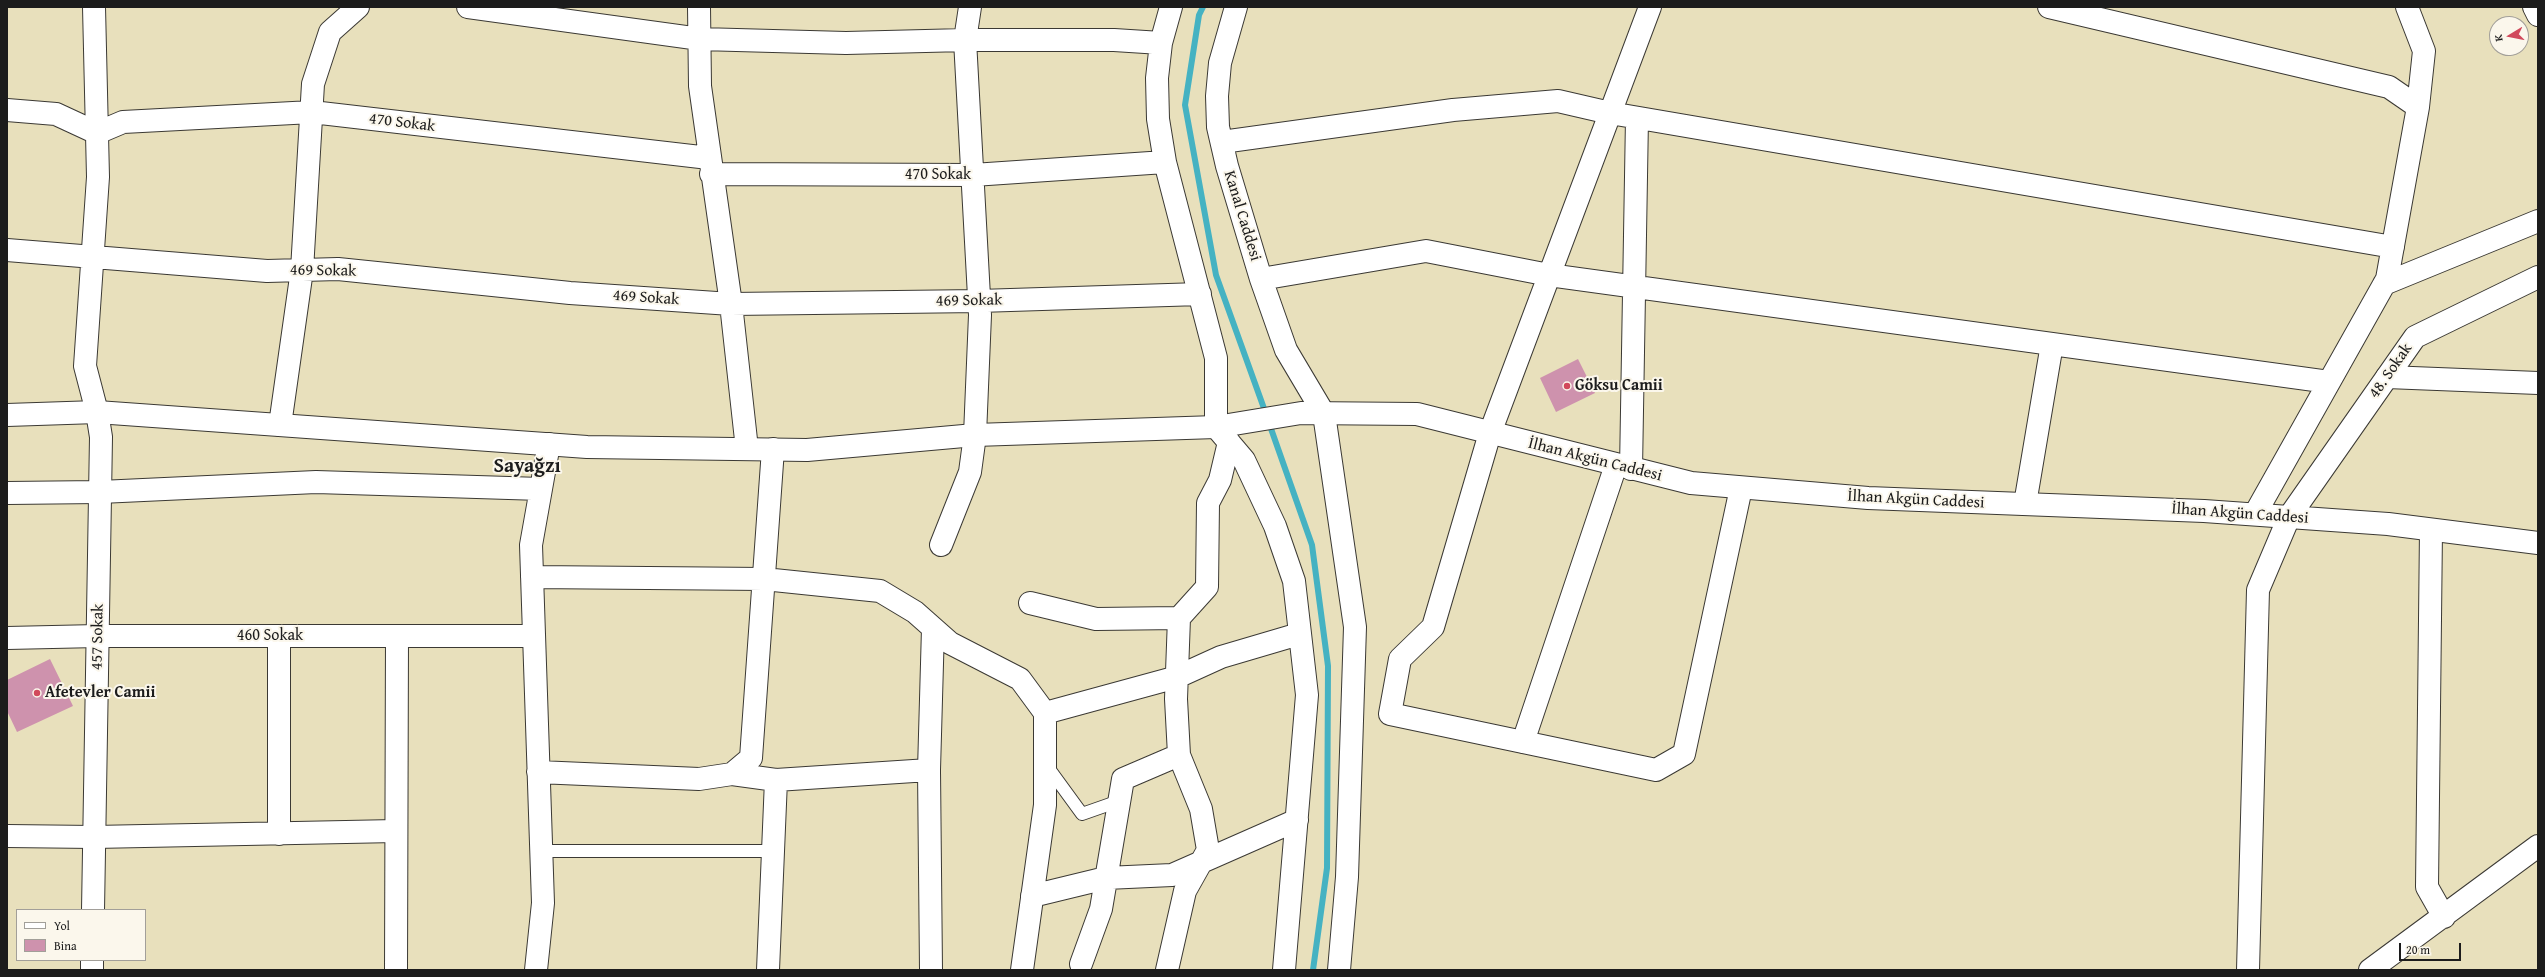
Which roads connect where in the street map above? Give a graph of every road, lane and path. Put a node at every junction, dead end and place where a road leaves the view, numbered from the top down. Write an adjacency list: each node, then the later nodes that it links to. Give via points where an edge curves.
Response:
1 (94, 7): 21 (street, 457 Sokak)
2 (358, 7): 18 (street, via 330,32 313,84)
3 (468, 7): 13 (street)
4 (699, 7): 13 (street)
5 (970, 7): 14 (street)
6 (1171, 7): 15 (street)
7 (1236, 7): 22 (street, Kanal Caddesi, via 1220,63 1217,96)
8 (1650, 7): 19 (street)
9 (2049, 7): 16 (street, via 2389,86)
10 (2406, 7): 16 (street, via 2424,51)
11 (2534, 7): 12 (street)
12 (2538, 15)
13 (700, 39): 14 (street, via 846,43); 24 (street, via 700,86)
14 (965, 40): 15 (street, via 1114,40); 25 (street)
15 (1161, 44): 23 (street, via 1157,78 1158,119)
16 (2418, 107): 27 (street)
17 (7, 110): 21 (street, via 56,114)
18 (312, 112): 21 (street, 470 Sokak, via 123,122); 24 (street, 470 Sokak); 30 (street)
19 (1610, 113): 20 (street); 22 (street, via 1558,101 1453,110); 31 (street)
20 (1637, 118): 27 (street); 35 (street)
21 (97, 133): 29 (street, 457 Sokak, via 98,177)
22 (1222, 142): 33 (street, Kanal Caddesi)
23 (1165, 162): 25 (street, 470 Sokak); 36 (street)
24 (710, 166): 25 (street, 470 Sokak); 38 (street)
25 (972, 175): 37 (street)
26 (2538, 221): 34 (street)
27 (2393, 247): 34 (street)
28 (7, 250): 29 (street, 469 Sokak)
29 (93, 256): 30 (street, 469 Sokak, via 267,271); 43 (street, 457 Sokak, via 85,366)
30 (302, 270): 38 (street, 469 Sokak, via 338,268 570,293); 46 (street)
31 (1549, 275): 33 (street, via 1426,250); 35 (street); 48 (street)
32 (2538, 277): 40 (street, 48. Sokak, via 2415,337)
33 (1261, 279): 44 (street, Kanal Caddesi, via 1286,350)
34 (2384, 284): 41 (street)
35 (1634, 287): 39 (street); 53 (street)
36 (1200, 294): 37 (street, 469 Sokak); 47 (street, via 1216,358)
37 (979, 301): 38 (street, 469 Sokak); 49 (street)
38 (731, 304): 51 (street)
39 (2052, 344): 41 (street); 58 (street)
40 (2387, 377): 42 (street); 60 (street, 48. Sokak)
41 (2329, 382): 59 (street)
42 (2538, 382)
43 (97, 412): 45 (street, İlhan Akgün Caddesi); 46 (street, İlhan Akgün Caddesi); 56 (street, 457 Sokak, via 101,437)
44 (1324, 414): 47 (street, İlhan Akgün Caddesi, via 1301,414); 48 (street, İlhan Akgün Caddesi, via 1417,414); 106 (street, via 1355,627 1346,877)
45 (7, 415)
46 (280, 425): 50 (street, İlhan Akgün Caddesi)
47 (1227, 431): 49 (street, İlhan Akgün Caddesi); 67 (street, via 1220,480 1208,503 1207,587); 69 (street, via 1276,526 1294,581)
48 (1490, 433): 53 (street, İlhan Akgün Caddesi); 77 (street, via 1433,627 1400,659 1390,714)
49 (975, 435): 52 (street, İlhan Akgün Caddesi, via 807,450); 63 (street, via 970,472)
50 (549, 444): 51 (street, İlhan Akgün Caddesi); 55 (street)
51 (747, 449): 52 (street, İlhan Akgün Caddesi)
52 (773, 450): 65 (street)
53 (1623, 467): 54 (street, İlhan Akgün Caddesi, via 1691,484); 77 (street)
54 (1741, 488): 58 (street, İlhan Akgün Caddesi, via 1868,498); 77 (street, via 1684,754 1656,770)
55 (541, 489): 56 (street, via 316,482); 64 (street, via 531,545)
56 (100, 492): 57 (street); 70 (street, 457 Sokak)
57 (7, 494)
58 (2025, 504): 59 (street, İlhan Akgün Caddesi)
59 (2255, 514): 60 (street, İlhan Akgün Caddesi)
60 (2289, 517): 61 (street, İlhan Akgün Caddesi); 107 (street, 48. Sokak, via 2258,590)
61 (2431, 530): 62 (street, İlhan Akgün Caddesi); 97 (street, via 2427,886)
62 (2538, 543)
63 (941, 545)
64 (532, 577): 65 (street); 72 (street)
65 (764, 579): 68 (street, via 880,591 915,612); 82 (street, via 751,758)
66 (1030, 603): 67 (street, via 1096,619)
67 (1179, 618): 75 (street)
68 (933, 628): 76 (street, via 950,643 1020,679); 80 (street)
69 (1300, 634): 75 (street, via 1221,657); 85 (street, via 1307,695)
70 (98, 636): 71 (street, 460 Sokak); 74 (street, 460 Sokak); 89 (street, 457 Sokak)
71 (279, 636): 73 (street, 460 Sokak); 87 (street)
72 (534, 636): 73 (street, 460 Sokak); 81 (street)
73 (397, 637): 86 (street)
74 (7, 638)
75 (1177, 677): 76 (street); 78 (street)
76 (1045, 712): 79 (street)
77 (1523, 742)
78 (1179, 755): 84 (street, via 1123,779); 93 (street, via 1201,809 1208,850)
79 (1045, 763): 84 (lane, via 1082,814); 95 (street, via 1045,805)
80 (929, 770): 83 (street); 102 (street)
81 (538, 772): 82 (street, via 699,779); 91 (street)
82 (732, 774): 83 (street)
83 (776, 780): 92 (street)
84 (1119, 801): 94 (street)
85 (1297, 820): 93 (street); 105 (street)
86 (396, 831): 87 (street); 99 (street)
87 (279, 834): 89 (street)
88 (7, 836): 89 (street)
89 (94, 837): 96 (street, 457 Sokak)
90 (2538, 846): 97 (street)
91 (541, 851): 92 (lane); 100 (street, via 543,903)
92 (773, 851): 101 (street)
93 (1201, 864): 94 (street, via 1172,875); 104 (street, via 1185,891)
94 (1106, 878): 95 (street); 98 (street, via 1101,909)
95 (1032, 896): 103 (street)
96 (93, 909)
97 (2444, 917): 108 (street)
98 (1081, 964)
99 (396, 970)
100 (536, 970)
101 (768, 970)
102 (931, 970)
103 (1022, 970)
104 (1167, 970)
105 (1284, 970)
106 (1338, 970)
107 (2248, 970)
108 (2370, 970)

